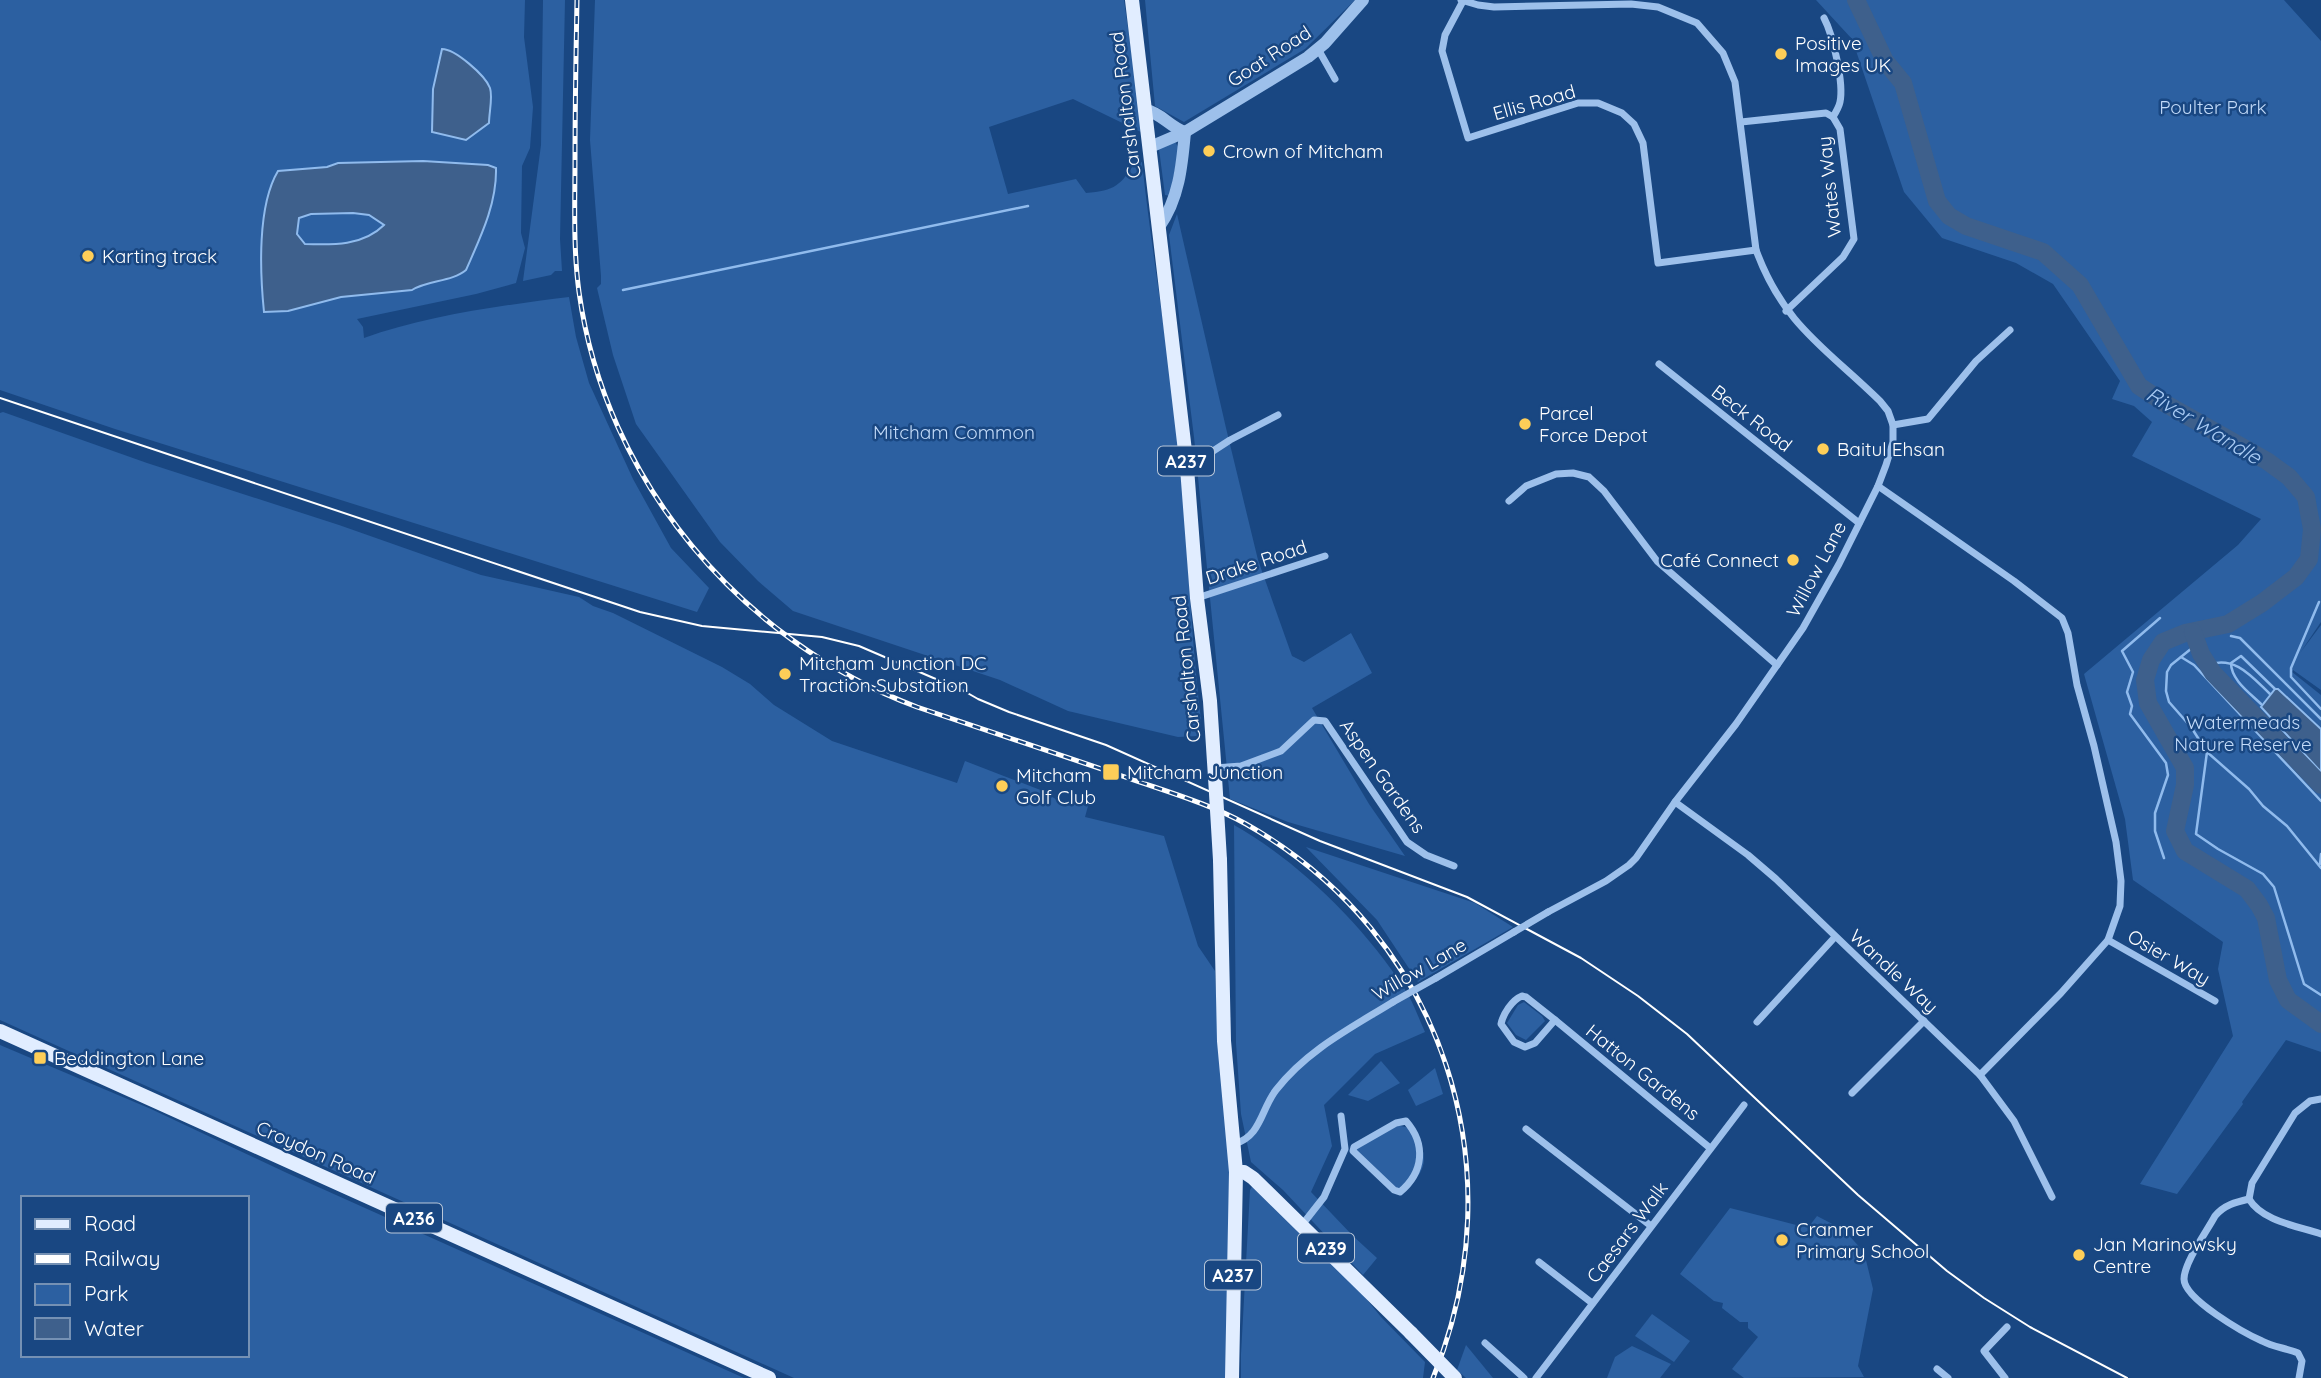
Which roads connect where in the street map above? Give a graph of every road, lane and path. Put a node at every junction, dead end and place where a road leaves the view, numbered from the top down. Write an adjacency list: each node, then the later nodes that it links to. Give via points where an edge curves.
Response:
1 (1132, 0): 7 (main road, Carshalton Road / A237)
2 (1363, 0): 5 (street, Goat Road)
3 (1462, 1): 9 (street, via 1494,7 1631,4 1658,7 1697,23 1723,53); 13 (street, Ellis Road, via 1442,51 1468,138 1578,103 1614,108 1634,124 1643,143 1658,262)
4 (1824, 18): 8 (street, Wates Way, via 1832,32 1841,99)
5 (1318, 49): 6 (street); 10 (street, Goat Road)
6 (1335, 79)
7 (1146, 110): 10 (street); 11 (main road, Carshalton Road / A237)
8 (1833, 117): 9 (street, Wates Way, via 1819,113); 14 (street, Wates Way, via 1840,129 1854,239 1843,257)
9 (1741, 122): 13 (street)
10 (1185, 132): 11 (street, Goat Road); 12 (street, via 1183,166)
11 (1150, 147): 12 (main road, Carshalton Road / A237)
12 (1159, 227): 19 (main road, Carshalton Road / A237)
13 (1756, 250): 14 (street)
14 (1786, 311): 18 (street, via 1880,401)
15 (2010, 330): 18 (street, via 1976,360 1928,419)
16 (1659, 364): 22 (street, Beck Road)
17 (1278, 415): 19 (street)
18 (1894, 425): 20 (street)
19 (1186, 468): 24 (main road, Carshalton Road / A237)
20 (1878, 486): 22 (street, Willow Lane); 30 (street, via 2056,612 2065,624 2113,827 2121,881 2120,906)
21 (1509, 500): 25 (street, via 1526,486 1556,474 1589,477 1657,561)
22 (1859, 523): 25 (street, Willow Lane, via 1818,604)
23 (1325, 556): 24 (street, Drake Road)
24 (1197, 598): 26 (main road, Carshalton Road / A237)
25 (1777, 665): 27 (street, Willow Lane)
26 (1215, 772): 28 (street, Aspen Gardens, via 1281,751 1314,720 1325,721 1407,842); 42 (main road, Carshalton Road / A237, bridge, via 1224,1041)
27 (1675, 802): 29 (street, Wandle Way, via 1748,855); 42 (street, Willow Lane, bridge, via 1629,866 1393,1002 1301,1062 1273,1093 1250,1138)
28 (1454, 866)
29 (1834, 938): 33 (street, Wandle Way); 34 (street)
30 (2109, 940): 31 (street, Osier Way); 36 (street)
31 (2215, 1001)
32 (1555, 1020): 32 (street, Hatton Gardens, via 1535,1043 1525,1047 1514,1042 1501,1024 1516,998 1522,996); 43 (street, Hatton Gardens)
33 (1924, 1020): 36 (street, Wandle Way); 37 (street)
34 (1757, 1022)
35 (0, 1031): 56 (main road, Croydon Road / A236)
36 (1980, 1075): 46 (street, Wandle Way, via 2014,1121)
37 (1852, 1093)
38 (2321, 1099): 47 (street, via 2295,1112 2252,1182)
39 (1744, 1105): 43 (street, Caesars Walk)
40 (1341, 1116): 44 (street)
41 (1526, 1129): 49 (street)
42 (1234, 1144): 45 (main road, Carshalton Road / A237)
43 (1710, 1148): 49 (street, Caesars Walk)
44 (1349, 1149): 44 (street, via 1406,1121 1416,1132 1421,1154 1416,1174 1400,1192); 48 (street)
45 (1236, 1172): 48 (main road, A239, via 1253,1178); 57 (main road, Carshalton Road / A237)
46 (2052, 1197)
47 (2249, 1199): 50 (street, via 2267,1216); 63 (street, via 2221,1209 2215,1216 2185,1270 2184,1281 2192,1295 2217,1314 2264,1342 2298,1353 2302,1361)
48 (1303, 1225): 58 (main road, A239, bridge)
49 (1651, 1226): 52 (street, Caesars Walk)
50 (2321, 1234)
51 (1539, 1262): 52 (street)
52 (1592, 1303): 60 (street, Caesars Walk)
53 (2007, 1326): 62 (street, via 1984,1351)
54 (1485, 1343): 59 (street)
55 (1937, 1369): 61 (street)
56 (769, 1378)
57 (1232, 1378)
58 (1455, 1378)
59 (1524, 1378)
60 (1536, 1378)
61 (1948, 1378)
62 (2005, 1378)
63 (2299, 1378)

